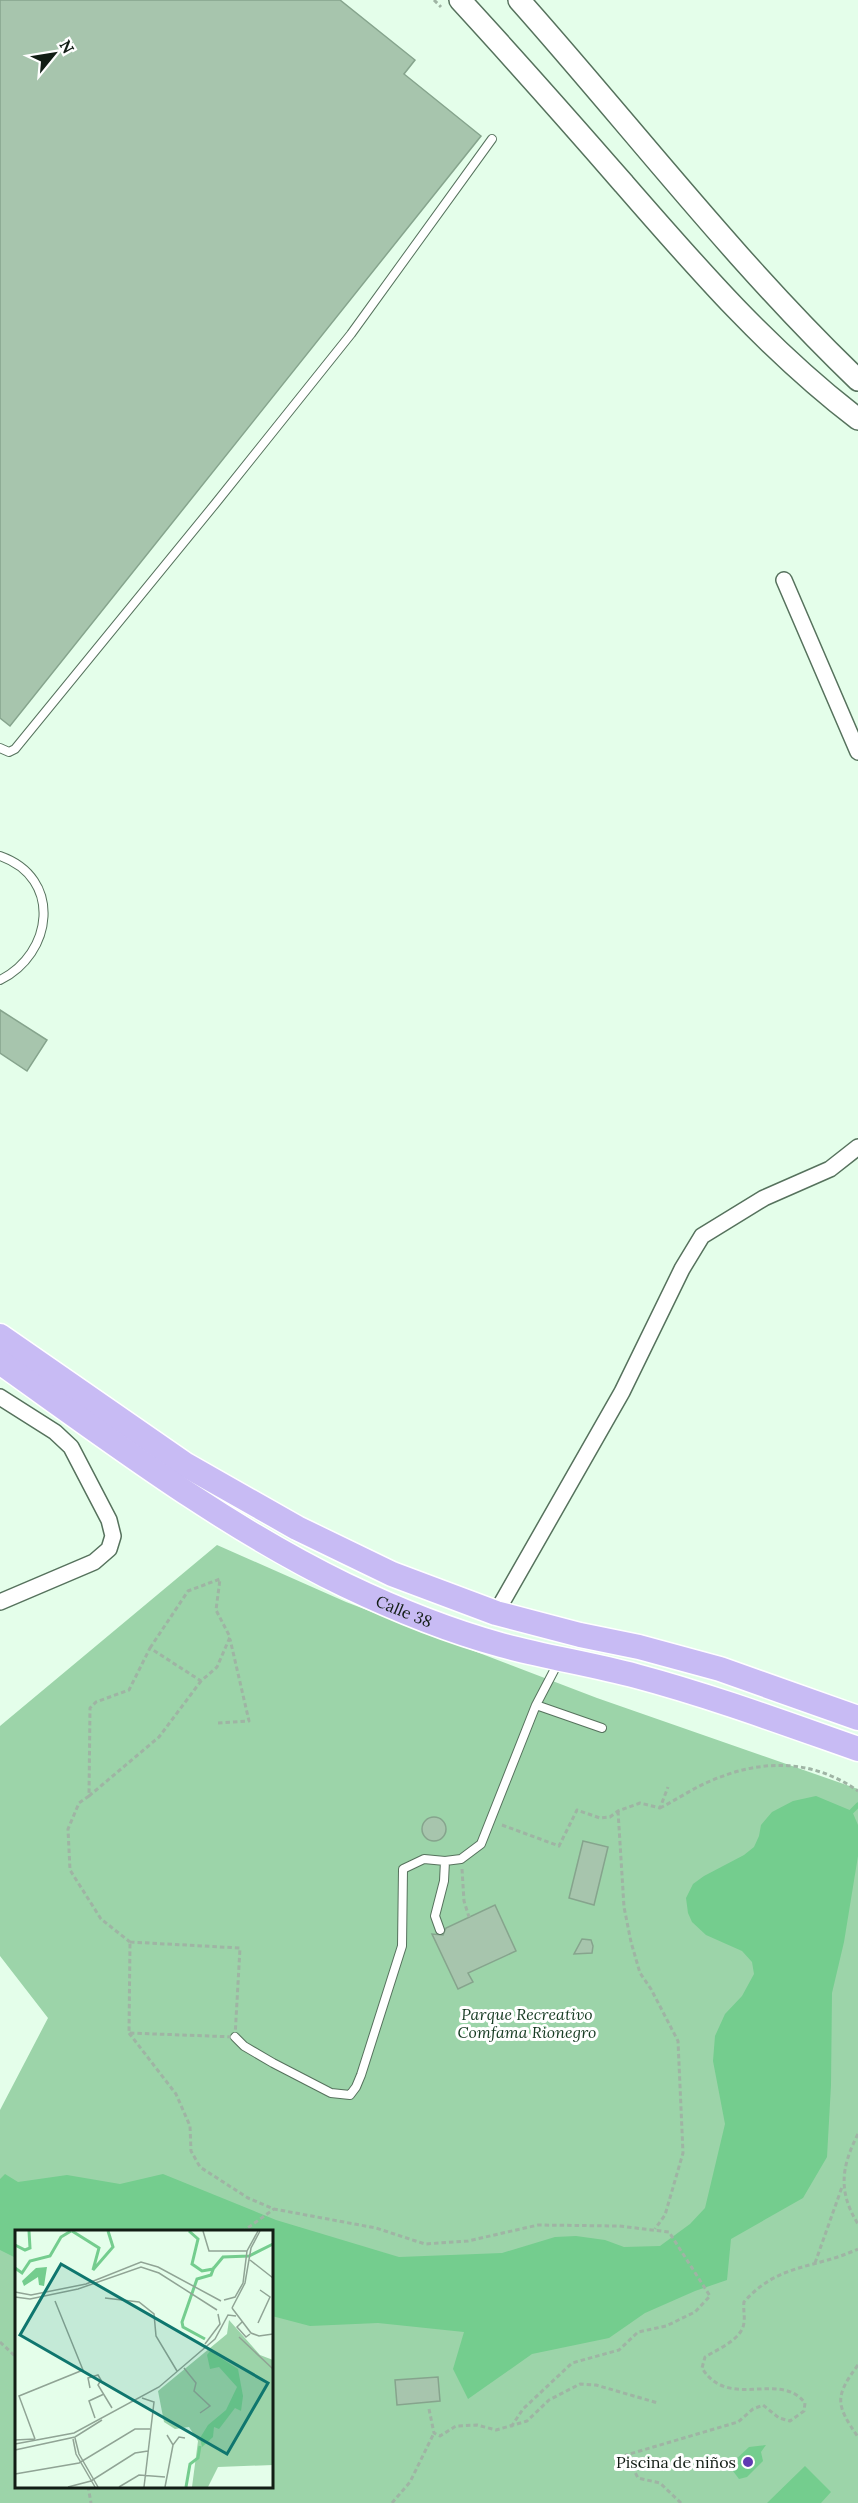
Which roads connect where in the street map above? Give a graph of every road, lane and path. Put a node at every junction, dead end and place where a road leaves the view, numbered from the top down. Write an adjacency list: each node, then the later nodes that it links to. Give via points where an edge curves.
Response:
1 (460, 0): 5 (street, via 712,286 825,394)
2 (519, 0): 4 (street, via 752,272)
3 (492, 139): 7 (lane, via 351,334 215,504 15,749 9,752)
4 (858, 380)
5 (858, 419)
6 (784, 580): 8 (street)
7 (0, 748)
8 (858, 752)
9 (0, 856): 10 (lane, via 11,860 33,879 46,914 43,929 27,958 14,973)
10 (0, 980)
11 (858, 1147): 16 (street, via 830,1169 764,1198 702,1236 622,1392)
12 (0, 1335): 16 (main road, Calle 38, via 186,1465 287,1522 392,1574)
13 (0, 1362): 19 (main road, Calle 38, via 182,1489 345,1585 433,1622)
14 (0, 1397): 15 (street, via 55,1432 71,1447 113,1536 109,1550 94,1562)
15 (0, 1602)
16 (496, 1613): 22 (main road, Calle 38, via 720,1669)
17 (230, 1637): 18 (path, via 216,1610 219,1579 188,1591); 20 (path, via 217,1667); 23 (path, via 249,1721)
18 (150, 1648): 20 (path); 28 (path, via 129,1690 90,1708)
19 (560, 1660): 21 (lane); 25 (main road, Calle 38, via 706,1695)
20 (201, 1681): 28 (path, via 159,1737)
21 (536, 1705): 24 (lane); 31 (lane)
22 (858, 1718)
23 (218, 1723)
24 (602, 1728)
25 (858, 1749)
26 (668, 1787): 29 (path)
27 (858, 1791): 29 (path, via 842,1780 801,1765 770,1766 707,1782)
28 (89, 1796): 36 (path, via 79,1803 68,1829 70,1870 101,1919)
29 (660, 1808): 30 (path, via 640,1803)
30 (618, 1811): 31 (path, via 600,1818 577,1810 559,1845); 43 (path, via 624,1907 631,1942 640,1973 678,2041 683,2152 665,2216)
31 (490, 1821): 32 (lane, via 481,1844)
32 (461, 1859): 33 (lane); 34 (path)
33 (445, 1861): 35 (lane, via 435,1916); 38 (lane, via 424,1859 403,1869 402,1946 361,2075 350,2094 331,2093 244,2046)
34 (469, 1917)
35 (440, 1930)
36 (130, 1942): 37 (path); 38 (path, via 240,1948)
37 (129, 2033): 38 (path); 41 (path, via 176,2094 190,2126 191,2151 200,2167 248,2198)
38 (235, 2037)
39 (858, 2134): 40 (path, via 848,2153)
40 (843, 2186): 42 (path); 46 (path)
41 (274, 2209): 43 (path, via 376,2228 425,2244 468,2241 538,2225); 44 (path)
42 (858, 2224)
43 (655, 2229): 52 (path, via 669,2232 710,2296 695,2312 666,2326 638,2332 619,2350 572,2363 523,2409)
44 (245, 2230)
45 (858, 2249): 46 (path)
46 (815, 2264): 58 (path, via 784,2272 757,2287 744,2302 741,2331 705,2357 702,2368 726,2388 787,2390 800,2396 805,2403 804,2411 790,2421 779,2418 763,2405 738,2422 626,2455 638,2478 660,2483)
47 (0, 2342): 48 (path)
48 (15, 2356)
49 (858, 2365): 54 (path, via 843,2385 840,2401)
50 (658, 2403): 52 (path, via 580,2384 549,2400 527,2421)
51 (429, 2409): 53 (path)
52 (511, 2427): 53 (path, via 496,2430 477,2425 456,2426 440,2436)
53 (434, 2433): 57 (path, via 411,2482)
54 (858, 2437)
55 (88, 2488): 56 (path)
56 (91, 2503)
57 (392, 2503)
58 (681, 2503)

